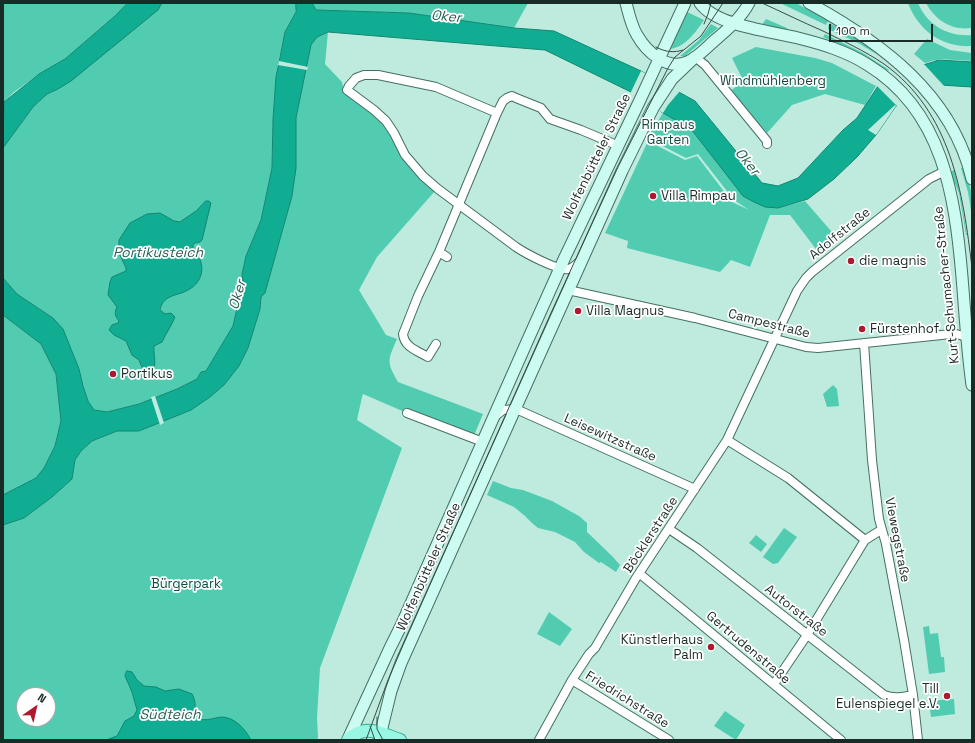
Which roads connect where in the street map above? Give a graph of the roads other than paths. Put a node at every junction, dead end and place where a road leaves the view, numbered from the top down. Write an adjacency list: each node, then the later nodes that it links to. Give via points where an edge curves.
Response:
1 (626, 3): 8 (main road, via 637,36)
2 (685, 3): 8 (main road, Wolfenbütteler Straße)
3 (700, 3): 6 (main road, Kurt-Schumacher-Straße, via 712,14)
4 (750, 3): 6 (main road, Wolfenbütteler Straße)
5 (810, 3): 12 (main road, via 858,31 900,64 940,106)
6 (734, 23): 7 (main road, Wolfenbütteler Straße); 13 (main road, Kurt-Schumacher-Straße, via 835,49 861,61 883,76 901,92 920,116 930,132)
7 (695, 57): 8 (main road, via 680,64); 10 (street, via 707,67 767,140); 18 (main road, Wolfenbütteler Straße, via 669,83 653,108)
8 (659, 59): 11 (main road, Wolfenbütteler Straße)
9 (497, 113): 11 (street, via 503,102 512,96 541,108 550,119); 15 (street); 15 (street, via 436,87 378,75 367,74 356,78 347,90 386,121 406,155 423,176)
10 (767, 144)
11 (619, 146): 19 (main road, Wolfenbütteler Straße)
12 (970, 162): 14 (main road)
13 (945, 171): 21 (main road, Kurt-Schumacher-Straße, via 954,206 966,321); 22 (street, Adolfstraße, via 929,179 806,278)
14 (972, 179)
15 (459, 204): 16 (street); 19 (street, via 526,254)
16 (439, 252): 17 (street); 24 (street, via 403,334 409,346 428,357)
17 (447, 257)
18 (581, 260): 19 (street, via 571,268); 20 (main road, Wolfenbütteler Straße)
19 (560, 268): 29 (main road, Wolfenbütteler Straße)
20 (568, 290): 22 (street, Campestraße); 27 (main road, Wolfenbütteler Straße)
21 (970, 335): 23 (street, Campestraße, via 951,334); 25 (main road, Kurt-Schumacher-Straße)
22 (774, 338): 23 (street, Campestraße, via 818,348); 30 (street, Böcklerstraße)
23 (864, 343): 34 (street, Viewegstraße, via 872,460)
24 (436, 344)
25 (971, 359): 26 (main road, Kurt-Schumacher-Straße)
26 (972, 385)
27 (516, 408): 29 (street, via 503,410); 32 (street, Leisewitzstraße); 43 (main road, Wolfenbütteler Straße, via 396,676)
28 (407, 413): 31 (street)
29 (493, 418): 31 (main road, Wolfenbütteler Straße)
30 (727, 440): 32 (street, Böcklerstraße); 35 (street, via 788,478)
31 (483, 442): 41 (main road, Wolfenbütteler Straße)
32 (695, 489): 33 (street, Böcklerstraße)
33 (669, 529): 36 (street, Böcklerstraße); 37 (street, Autorstraße)
34 (881, 530): 35 (street); 40 (street, Viewegstraße, via 886,544)
35 (865, 540): 37 (street)
36 (640, 574): 38 (street, Böcklerstraße, via 595,648); 39 (street, Gertrudenstraße)
37 (808, 635): 39 (street); 40 (street, Autorstraße, via 884,695)
38 (572, 680): 46 (street, Böcklerstraße); 47 (street, Friedrichstraße)
39 (774, 684): 48 (street, Gertrudenstraße)
40 (913, 695): 49 (street, Viewegstraße)
41 (359, 718): 42 (main road); 44 (main road, Wolfenbütteler Straße)
42 (362, 736): 43 (main road, via 370,730); 44 (main road)
43 (380, 737): 45 (main road)
44 (349, 739)
45 (400, 740)
46 (539, 740)
47 (669, 740)
48 (841, 740)
49 (918, 740)

